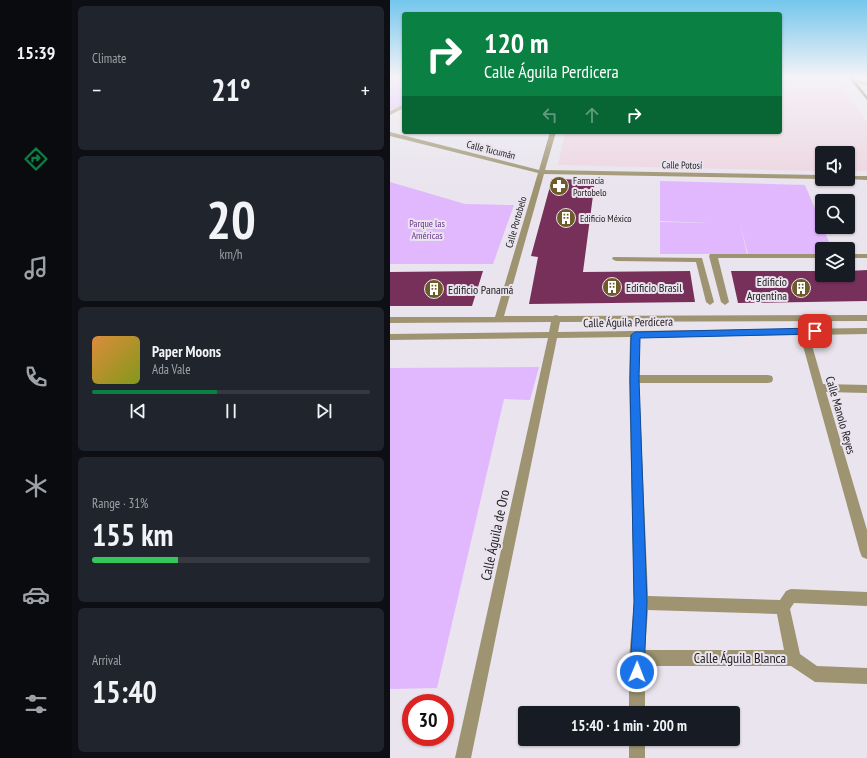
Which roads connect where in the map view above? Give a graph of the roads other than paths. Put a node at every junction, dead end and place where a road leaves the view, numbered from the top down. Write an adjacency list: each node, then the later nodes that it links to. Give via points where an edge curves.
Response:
1 (390, 134): 3 (street, Calle Tucumán)
2 (552, 134): 3 (street, Calle Portobelo)
3 (541, 172): 4 (street, Calle Potosí); 13 (street, Calle Portobelo)
4 (815, 177)
5 (855, 178): 6 (street)
6 (867, 178)
7 (815, 256): 12 (street, via 713,256)
8 (855, 256): 9 (street)
9 (867, 256)
10 (616, 259): 11 (street, via 699,260)
11 (710, 302)
12 (725, 302)
13 (499, 318): 14 (street, Calle Águila Perdicera); 16 (street, Calle Águila Perdicera)
14 (556, 318): 15 (street, Calle Águila Perdicera); 20 (street, Calle Águila de Oro)
15 (867, 318)
16 (390, 320)
17 (802, 331): 18 (street, Calle Águila Perdicera); 19 (street, Calle Águila Perdicera); 24 (street, Calle Manolo Reyes)
18 (867, 331)
19 (635, 335): 20 (street, Calle Águila Perdicera); 22 (street)
20 (553, 336): 21 (street, Calle Águila Perdicera); 35 (street, Calle Águila de Oro)
21 (390, 337)
22 (634, 379): 23 (street); 28 (street)
23 (768, 379)
24 (819, 388): 25 (street); 26 (street, Calle Manolo Reyes)
25 (867, 389)
26 (867, 552)
27 (867, 599): 29 (street, via 790,596)
28 (641, 602): 29 (street); 30 (street)
29 (783, 607): 31 (street, Calle Águila Blanca)
30 (637, 658): 31 (street, Calle Águila Blanca); 33 (street)
31 (793, 658): 32 (street, via 816,674)
32 (867, 676)
33 (637, 706)
34 (637, 746): 36 (street)
35 (463, 758)
36 (637, 758)

